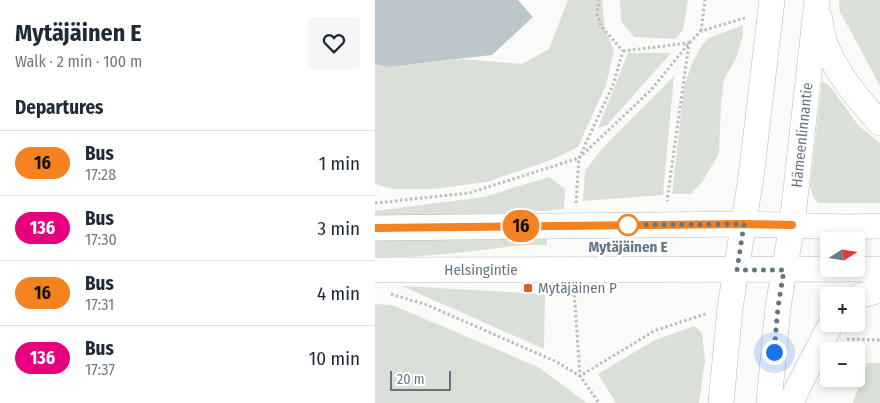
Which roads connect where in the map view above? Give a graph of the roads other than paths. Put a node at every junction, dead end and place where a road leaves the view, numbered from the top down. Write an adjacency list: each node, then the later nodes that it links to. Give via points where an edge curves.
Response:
1 (772, 0): 4 (main road)
2 (818, 0): 3 (main road, via 820,28 830,56 845,82); 5 (main road, Hämeenlinnantie)
3 (880, 123)
4 (744, 224): 5 (main road); 7 (main road); 8 (main road)
5 (792, 225): 6 (main road); 9 (main road, Hämeenlinnantie)
6 (880, 226)
7 (375, 228)
8 (737, 270): 9 (main road, Helsingintie); 11 (main road, Helsingintie); 15 (main road)
9 (784, 270): 10 (main road, Helsingintie); 16 (main road, Hämeenlinnantie)
10 (880, 270)
11 (379, 282)
12 (880, 290): 13 (main road)
13 (865, 294)
14 (838, 332): 17 (main road, via 799,385)
15 (721, 403)
16 (769, 403)
17 (791, 403)

